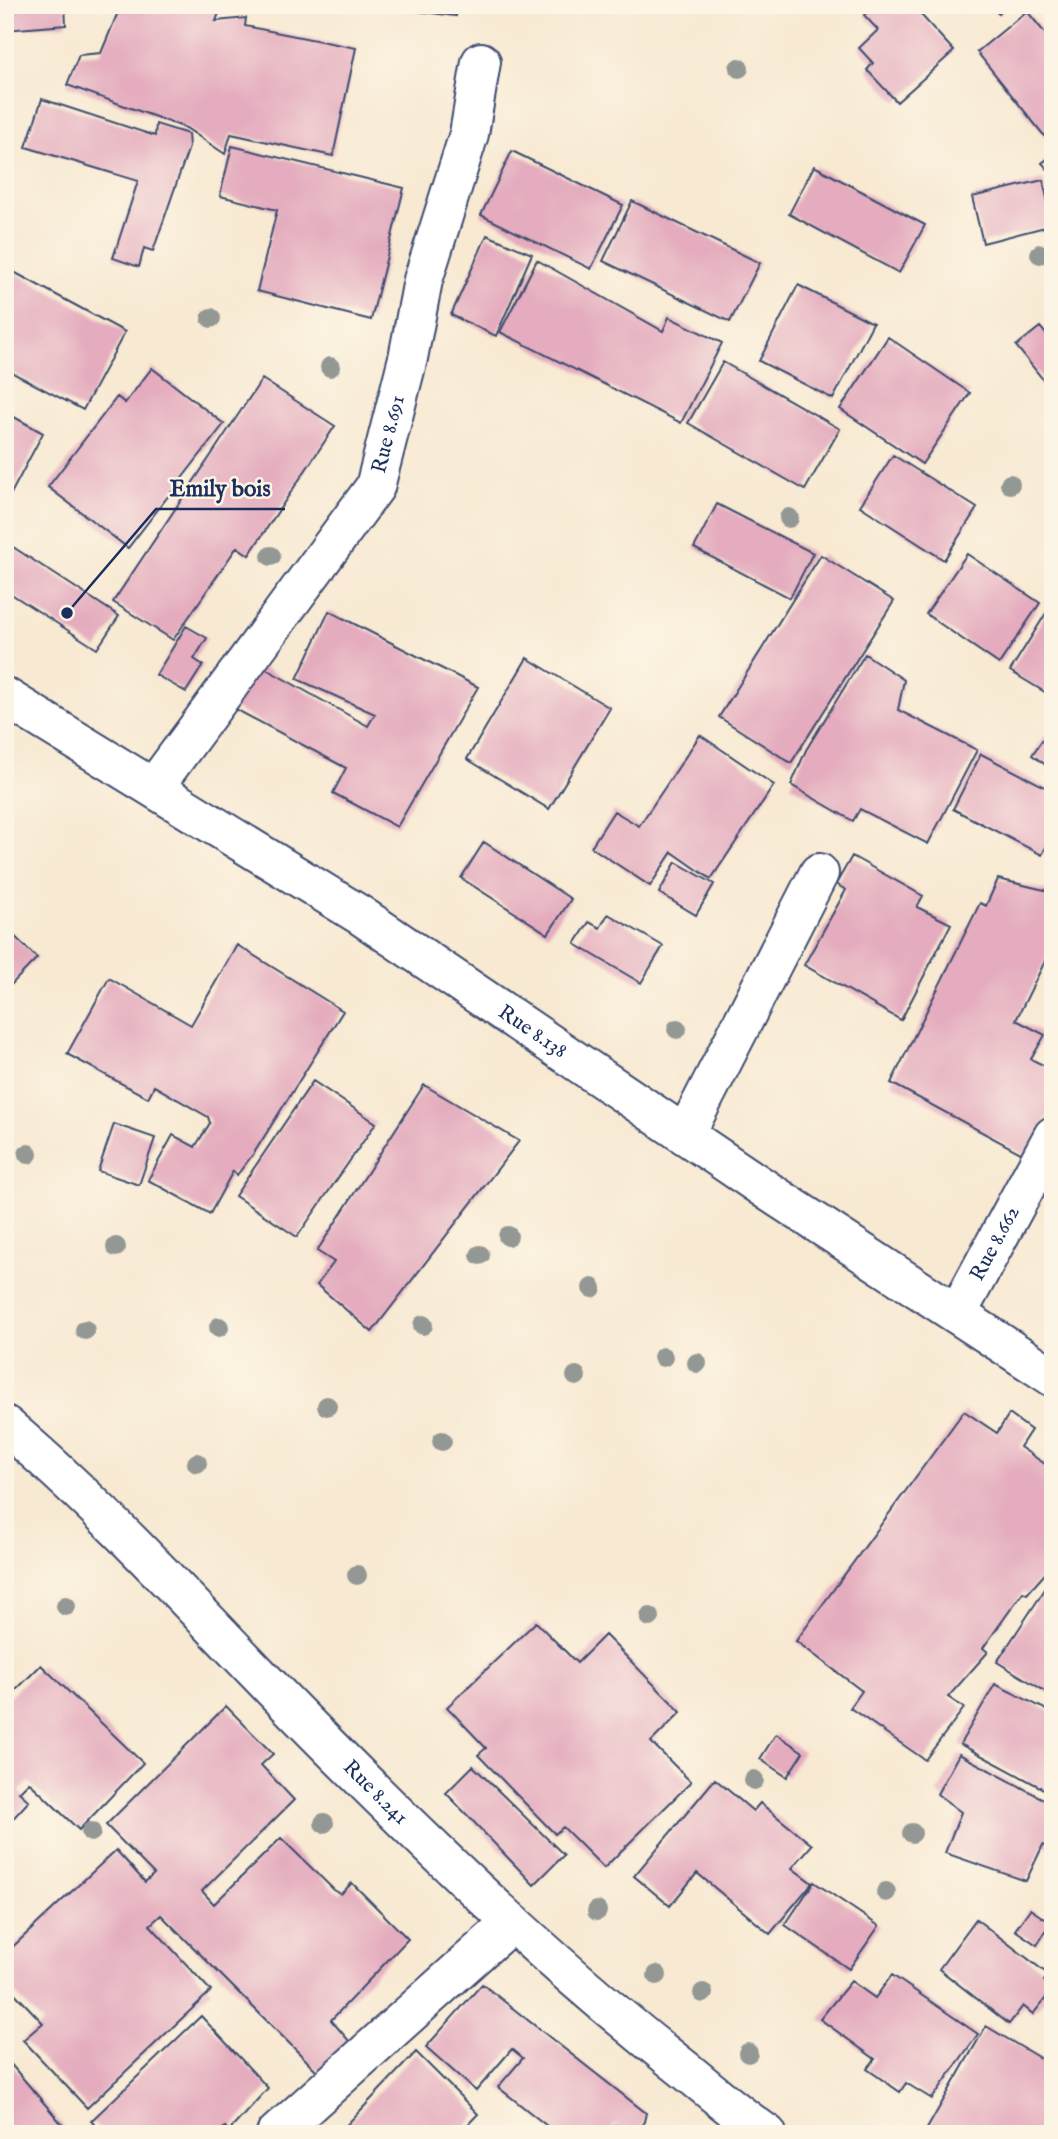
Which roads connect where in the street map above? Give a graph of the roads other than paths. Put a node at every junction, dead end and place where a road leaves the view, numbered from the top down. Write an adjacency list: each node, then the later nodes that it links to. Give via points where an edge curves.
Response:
1 (481, 62): 3 (street, Rue 8.691, via 469,134 423,280 375,487)
2 (5, 697): 3 (street, Rue 8.138)
3 (154, 787): 5 (street, Rue 8.138, via 360,915)
4 (819, 873): 5 (street)
5 (685, 1135): 7 (street, Rue 8.138)
6 (1053, 1136): 7 (street, Rue 8.662)
7 (957, 1314): 8 (street, Rue 8.138)
8 (1053, 1377)
9 (5, 1425): 10 (street, Rue 8.241, via 149,1560)
10 (510, 1924): 11 (street); 12 (street, Rue 8.241)
11 (276, 2134)
12 (766, 2134)

